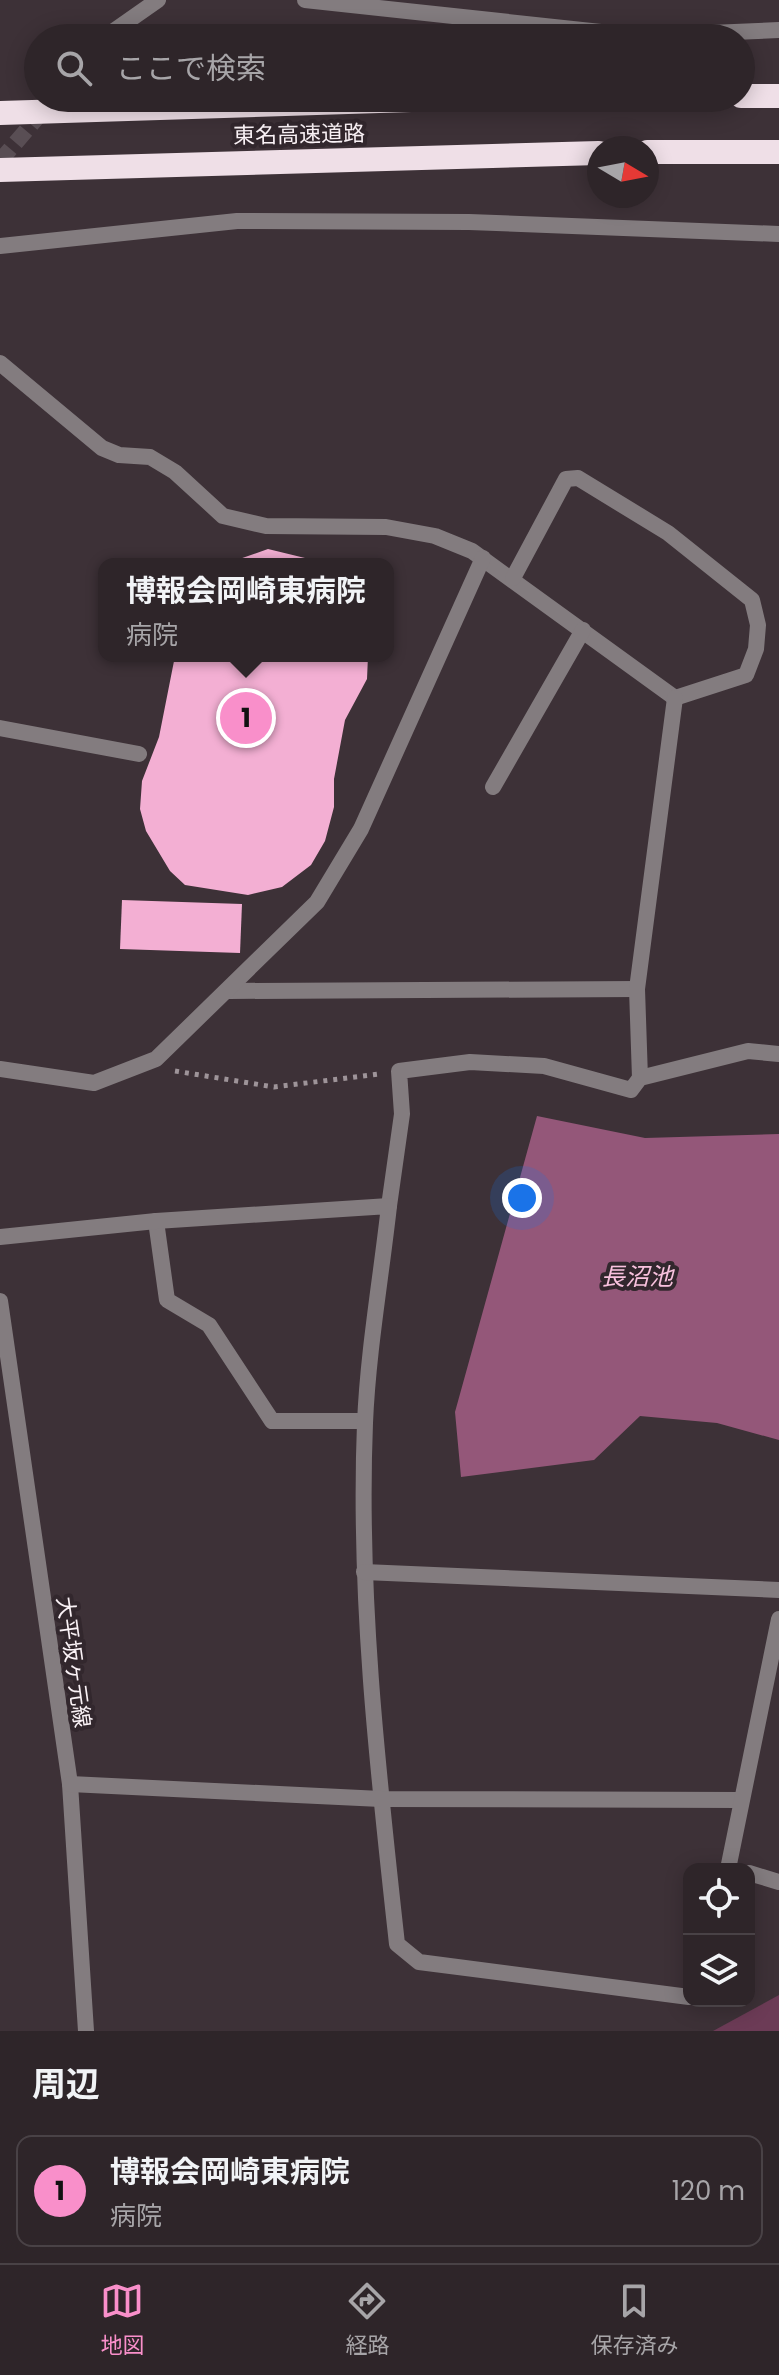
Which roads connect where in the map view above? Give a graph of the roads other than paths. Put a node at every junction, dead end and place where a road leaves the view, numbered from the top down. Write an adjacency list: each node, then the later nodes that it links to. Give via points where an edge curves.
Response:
1 (158, 0): 3 (street)
2 (305, 0): 4 (street)
3 (124, 24)
4 (527, 24)
5 (779, 30): 6 (street)
6 (755, 31)
7 (755, 96): 8 (highway)
8 (779, 96)
9 (32, 112): 10 (highway, 東名高速道路)
10 (0, 113)
11 (659, 152): 12 (highway)
12 (779, 152)
13 (587, 153): 14 (highway, 東名高速道路)
14 (0, 170)
15 (779, 234): 16 (street, via 469,222 237,221)
16 (0, 246)
17 (0, 363): 18 (street, via 102,448 150,457 175,472 223,516 266,526 386,527 435,536)
18 (483, 558): 19 (street); 26 (street, via 361,829 317,902)
19 (513, 578): 20 (street); 21 (street, via 566,479 578,478 668,533 752,600 758,625 746,675)
20 (583, 630): 21 (street); 24 (street)
21 (675, 698): 25 (street)
22 (0, 728): 23 (street)
23 (139, 754)
24 (493, 787)
25 (637, 989): 26 (street); 29 (street)
26 (229, 991): 28 (street, via 156,1059 94,1083)
27 (779, 1054): 29 (street, via 748,1051)
28 (0, 1069)
29 (640, 1078): 30 (street, via 631,1090 544,1066 470,1062 399,1071 402,1114)
30 (389, 1206): 31 (street); 34 (street)
31 (156, 1221): 32 (street); 34 (street, via 167,1300 209,1325 272,1421)
32 (0, 1237)
33 (0, 1301): 38 (street, 大平坂ヶ元線)
34 (365, 1421): 35 (street)
35 (364, 1572): 36 (street); 39 (street)
36 (779, 1590)
37 (779, 1619): 40 (street)
38 (70, 1784): 39 (street); 45 (street, 大平坂ヶ元線)
39 (381, 1799): 40 (street); 44 (street, via 397,1944 419,1962)
40 (740, 1800): 41 (street)
41 (731, 1863)
42 (755, 1875): 43 (street)
43 (779, 1882)
44 (683, 1996)
45 (86, 2031)

